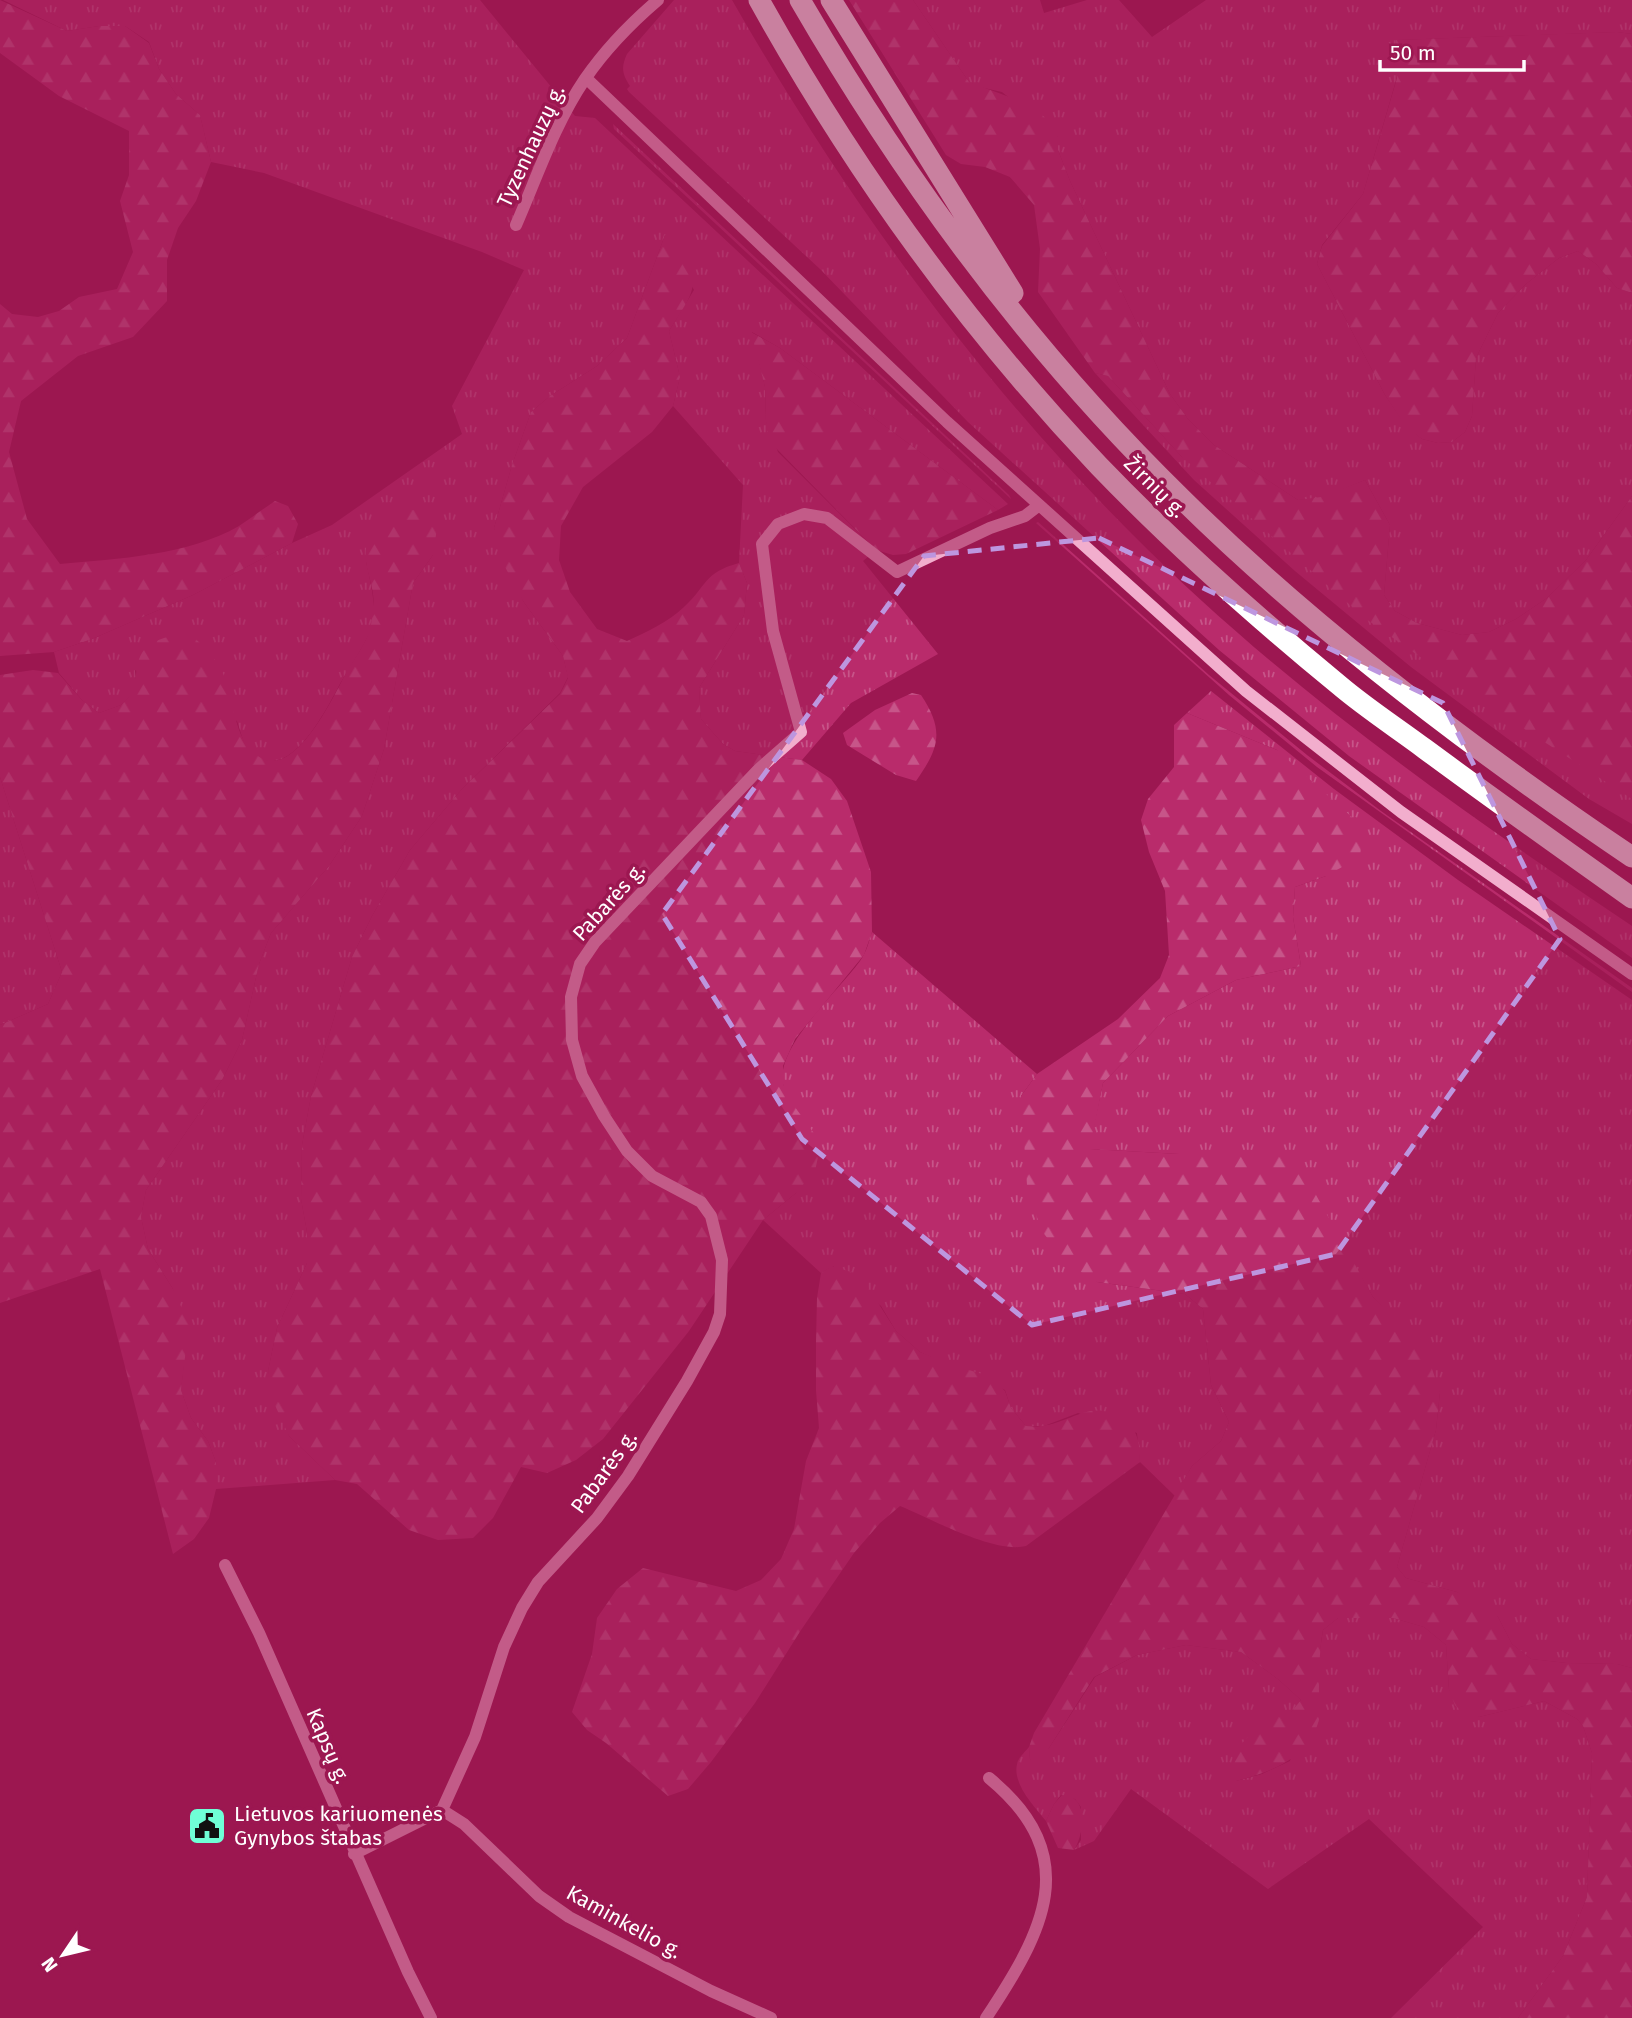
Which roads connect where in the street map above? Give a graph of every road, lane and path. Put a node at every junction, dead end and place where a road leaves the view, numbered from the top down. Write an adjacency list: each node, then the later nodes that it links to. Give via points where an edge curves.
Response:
1 (646, 0): 6 (street, Tyzenhauzų g.)
2 (658, 0): 6 (street, Tyzenhauzų g.)
3 (759, 0): 14 (highway, Žirnių g., via 892,211 952,293 1099,466 1199,563 1340,686)
4 (800, 0): 9 (highway, Žirnių g., via 911,173)
5 (831, 0): 9 (highway)
6 (636, 19): 7 (street, Tyzenhauzų g.)
7 (586, 78): 8 (street, Tyzenhauzų g.); 10 (street)
8 (516, 225)
9 (1051, 358): 11 (highway, Žirnių g., via 1117,433 1261,572 1362,658)
10 (1038, 506): 15 (street, via 1266,707 1401,812); 18 (street, Pabarės g., via 1025,516 897,572 827,518 804,514 778,524 762,544 773,631 802,732 759,769 595,942 580,964 571,997 572,1040 582,1076 604,1116 627,1151 652,1176 701,1202 710,1216 722,1261 720,1314 687,1381 628,1476 597,1518 538,1582 522,1608 504,1647 475,1737)
11 (1578, 821): 12 (highway); 13 (highway, Žirnių g.)
12 (1632, 842)
13 (1632, 857)
14 (1632, 898)
15 (1632, 974)
16 (225, 1565): 19 (street, Kapsų g.)
17 (989, 1778): 22 (street, via 1007,1793 1040,1839 1046,1900 1035,1938)
18 (442, 1810): 19 (street); 21 (street, Kaminkelio g., via 569,1917)
19 (354, 1854): 20 (street, Kapsų g.)
20 (431, 2018)
21 (771, 2018)
22 (986, 2018)

